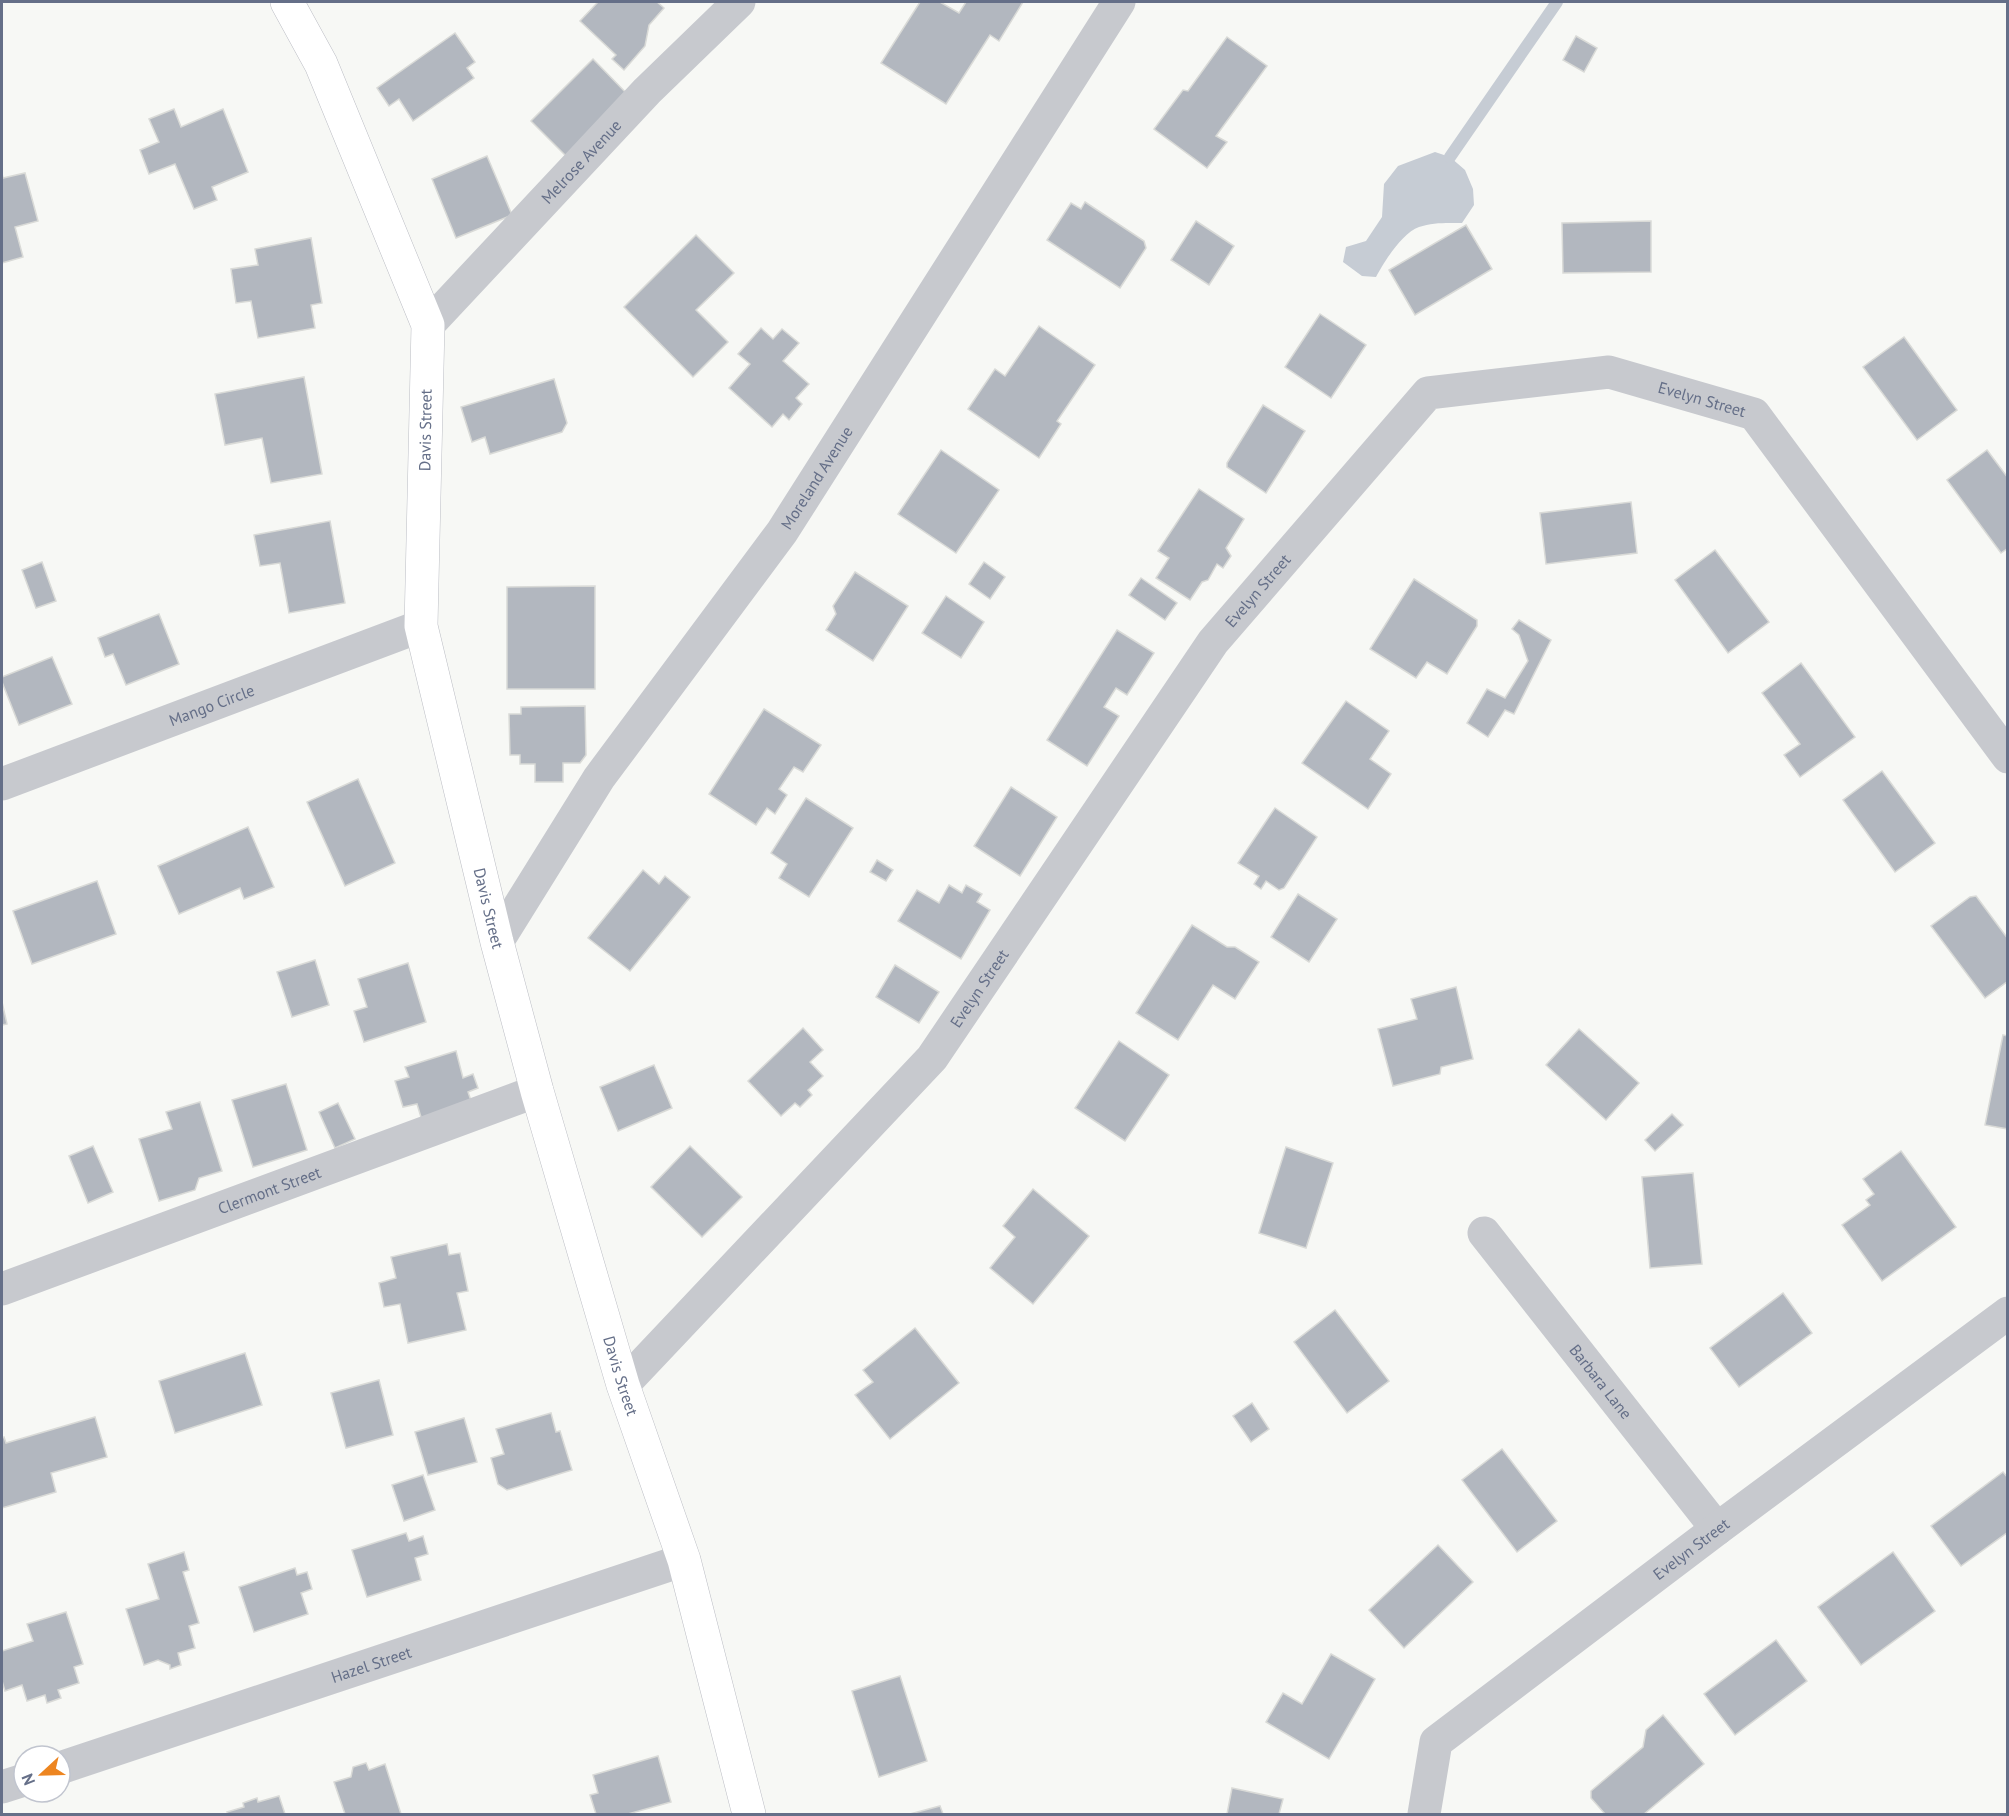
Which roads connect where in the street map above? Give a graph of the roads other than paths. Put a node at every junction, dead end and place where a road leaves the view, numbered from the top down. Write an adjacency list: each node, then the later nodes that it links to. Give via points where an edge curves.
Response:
1 (287, 2): 4 (main road, Davis Street, via 321,64)
2 (739, 2): 4 (street, Melrose Avenue, via 639,100)
3 (1119, 2): 8 (street, Moreland Avenue, via 782,532 599,778)
4 (428, 325): 5 (main road, Davis Street)
5 (421, 627): 7 (street, Mango Circle); 8 (main road, Davis Street)
6 (2007, 757): 13 (street, Evelyn Street, via 1754,414 1609,372 1428,393 1213,642 932,1058)
7 (2, 784)
8 (497, 942): 9 (main road, Davis Street)
9 (537, 1091): 11 (street, Clermont Street); 13 (main road, Davis Street)
10 (1484, 1233): 14 (street, Barbara Lane)
11 (2, 1289)
12 (2007, 1313): 14 (street, Evelyn Street)
13 (623, 1385): 15 (main road, Davis Street)
14 (1717, 1529): 18 (street, Evelyn Street, via 1436,1742)
15 (684, 1560): 16 (street, Hazel Street); 17 (main road, Davis Street)
16 (72, 1764)
17 (749, 1815)
18 (1424, 1815)

